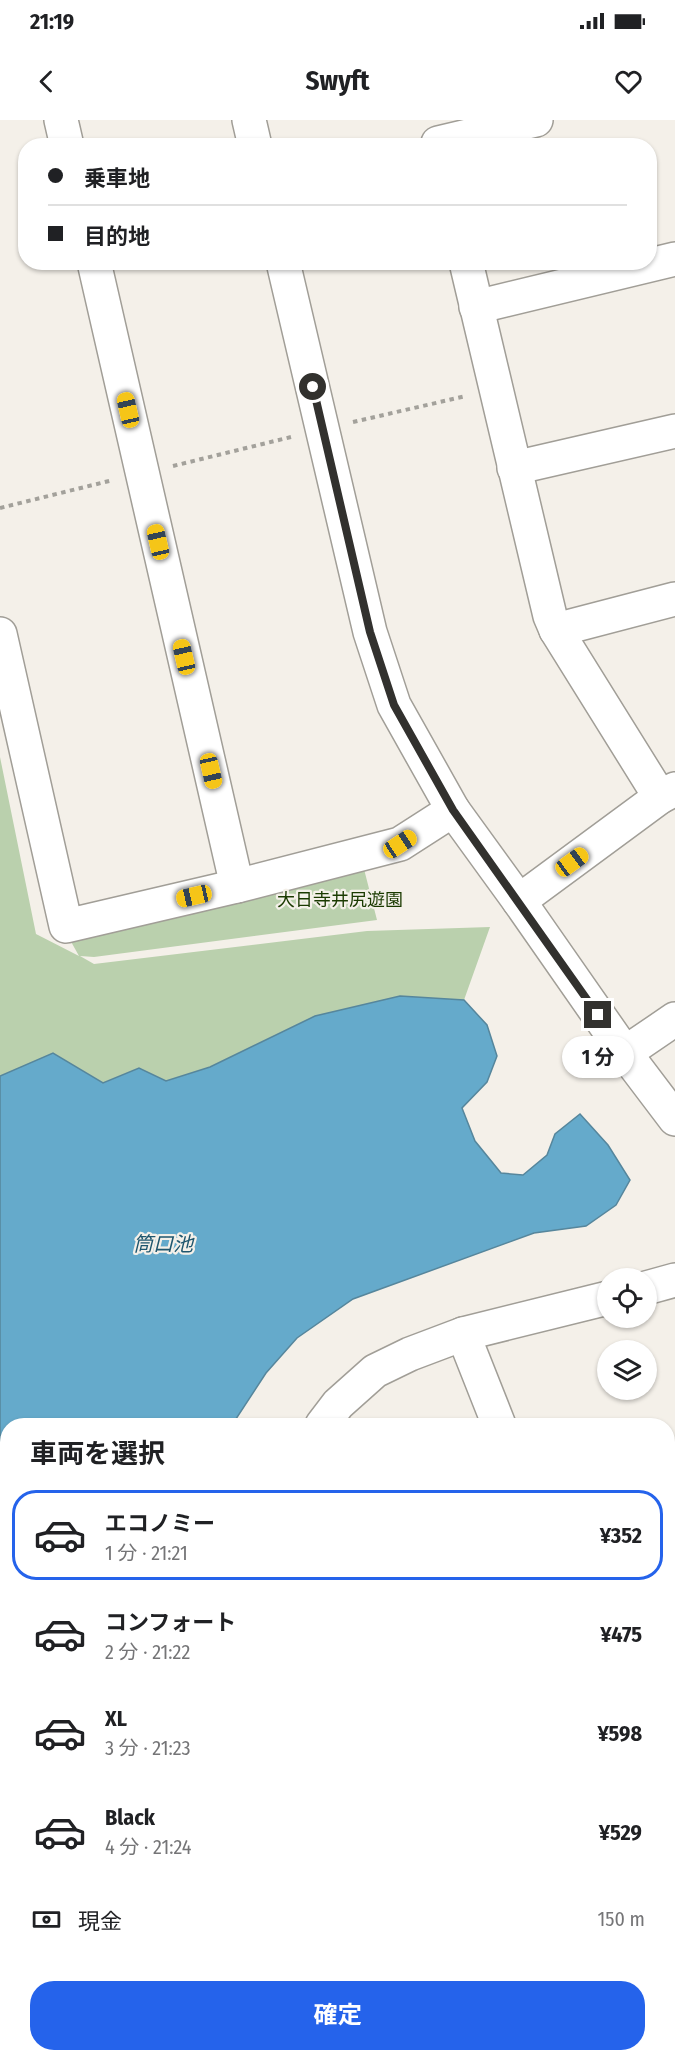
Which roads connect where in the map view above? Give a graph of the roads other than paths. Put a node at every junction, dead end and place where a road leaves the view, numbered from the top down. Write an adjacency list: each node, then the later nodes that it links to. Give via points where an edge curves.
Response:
1 (61, 120): 5 (street)
2 (249, 120): 6 (street)
3 (536, 120): 4 (street)
4 (436, 136)
5 (65, 138)
6 (253, 138)
7 (675, 259): 8 (street)
8 (657, 263)
9 (96, 270): 22 (street)
10 (285, 270): 21 (street, via 382,671 394,705)
11 (468, 270): 13 (street)
12 (629, 270): 13 (street)
13 (476, 307): 15 (street)
14 (675, 431): 15 (street)
15 (514, 468): 17 (street)
16 (675, 600): 17 (street)
17 (556, 630): 20 (street)
18 (0, 634): 19 (street)
19 (5, 678): 22 (street, via 66,926)
20 (668, 793): 23 (street)
21 (453, 810): 22 (street, via 400,844); 23 (street)
22 (237, 886)
23 (519, 901): 25 (street)
24 (675, 1019): 25 (street)
25 (625, 1053): 26 (street)
26 (675, 1119)
27 (675, 1280): 28 (street)
28 (657, 1285)
29 (597, 1301): 30 (street)
30 (463, 1334): 31 (street, via 375,1371); 32 (street)
31 (327, 1418)
32 (496, 1418)

